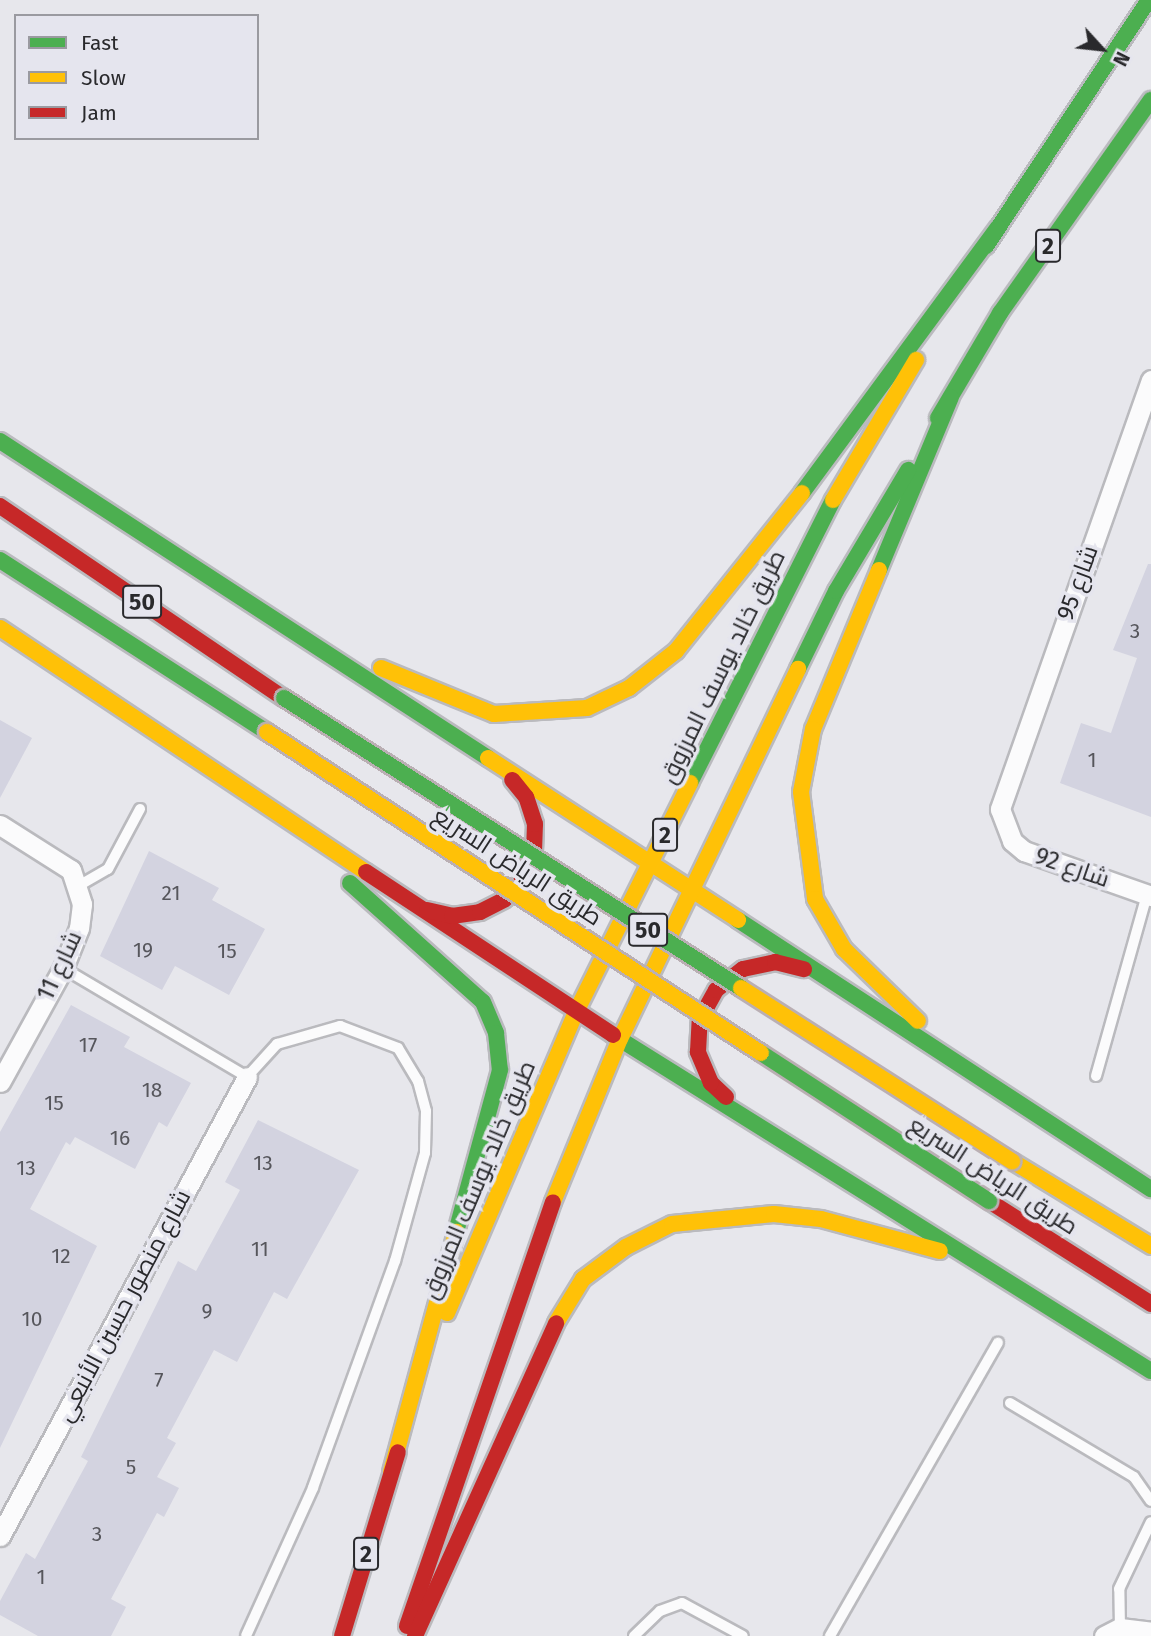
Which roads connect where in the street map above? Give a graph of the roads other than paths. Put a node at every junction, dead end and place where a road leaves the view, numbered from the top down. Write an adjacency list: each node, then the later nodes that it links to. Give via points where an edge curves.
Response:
1 (1149, 0): 3 (main road, طريق خالد يوسف المرزوق / 2)
2 (1151, 100): 5 (main road, 2, via 1000,313)
3 (998, 227): 9 (main road, via 734,584 676,651 629,688 587,708 494,714 435,694); 16 (main road, طريق خالد يوسف المرزوق / 2, via 817,527)
4 (1151, 380): 12 (street, شارع 95)
5 (951, 397): 18 (main road, 2, via 836,591); 29 (main road, via 813,729 801,792 804,844 815,899 844,948 886,993)
6 (0, 441): 9 (main road)
7 (0, 506): 31 (main road, طريق الرياض السريع / 50, bridge, via 284,698)
8 (0, 560): 33 (main road, طريق الرياض السريع / 50, bridge)
9 (269, 614): 11 (main road)
10 (0, 628): 13 (main road)
11 (508, 775): 16 (main road); 20 (main road, via 526,797 535,824 534,852 524,878 505,899 480,912 452,916)
12 (1004, 786): 19 (street, شارع 92, via 1002,818 1012,841 1024,851)
13 (247, 794): 20 (main road); 37 (main road, via 451,970 483,1002 496,1033 500,1070 493,1104)
14 (141, 809): 17 (lane, via 107,869)
15 (0, 825): 17 (street, via 50,853)
16 (649, 865): 18 (main road); 23 (main road, طريق خالد يوسف المرزوق / 2)
17 (80, 885): 21 (street, شارع 11, via 79,928)
18 (690, 891): 22 (main road); 24 (main road, 2)
19 (1149, 895): 25 (lane)
20 (424, 909): 23 (main road)
21 (63, 968): 26 (lane); 27 (street, شارع 11)
22 (807, 970): 28 (main road, via 775,962 743,969 716,990 700,1019 702,1063 710,1083); 29 (main road)
23 (576, 1012): 24 (main road); 37 (main road, طريق خالد يوسف المرزوق / 2, via 442,1325)
24 (620, 1039): 28 (main road); 45 (main road, 2, via 533,1250)
25 (1096, 1076)
26 (247, 1077): 40 (street, شارع منصور حسين الأنبعي); 43 (lane, via 277,1044 340,1026 398,1048 418,1081 426,1111 425,1153 395,1261 313,1488)
27 (0, 1082)
28 (734, 1106): 32 (main road)
29 (1022, 1110): 30 (main road)
30 (1151, 1189)
31 (1151, 1246)
32 (980, 1261): 35 (main road); 46 (main road, via 821,1219 774,1214 672,1224 626,1247 583,1279 544,1343)
33 (1151, 1304)
34 (998, 1343): 49 (lane)
35 (1151, 1371)
36 (1010, 1403): 38 (lane, via 1127,1472)
37 (391, 1472): 44 (main road, طريق خالد يوسف المرزوق / 2)
38 (1151, 1502)
39 (1151, 1522): 41 (lane, via 1119,1589)
40 (0, 1536)
41 (1112, 1632): 42 (street)
42 (1151, 1632)
43 (246, 1636)
44 (342, 1636)
45 (404, 1636)
46 (415, 1636)
47 (634, 1636): 48 (lane, via 660,1611 682,1602)
48 (743, 1636)
49 (831, 1636)

